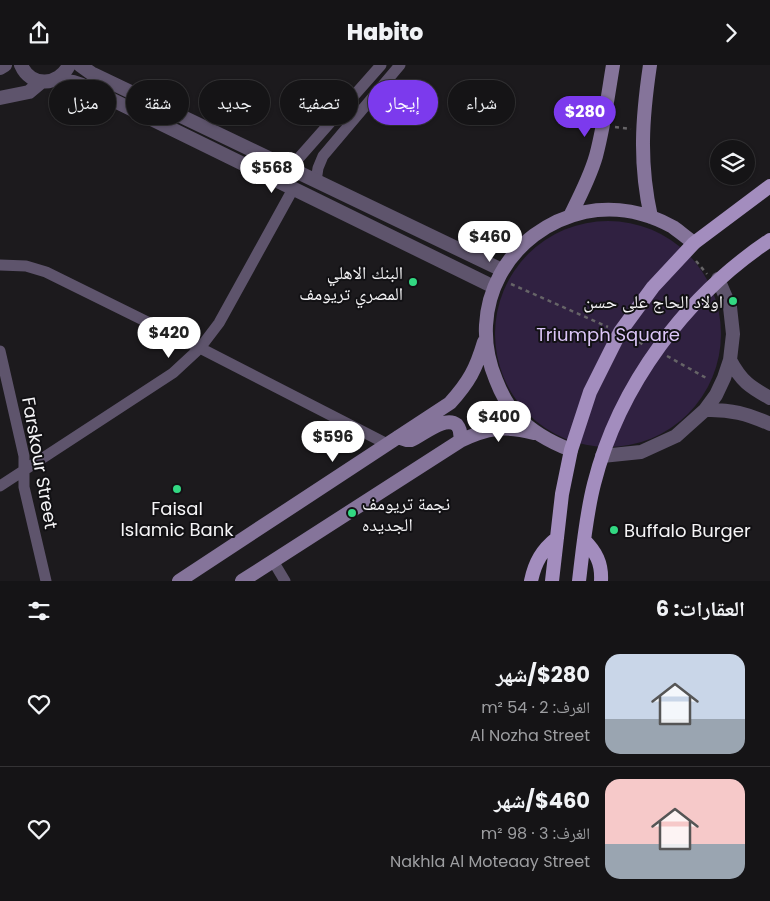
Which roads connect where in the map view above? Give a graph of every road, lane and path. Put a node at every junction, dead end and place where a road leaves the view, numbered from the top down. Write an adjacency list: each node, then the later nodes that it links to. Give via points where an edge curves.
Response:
1 (5, 65): 8 (street)
2 (22, 65): 12 (street, via 28,75)
3 (69, 65): 10 (street)
4 (381, 65): 17 (street)
5 (400, 65): 18 (street, via 323,156)
6 (613, 65): 15 (main road)
7 (650, 65): 16 (main road)
8 (0, 68)
9 (85, 69): 17 (street)
10 (55, 80)
11 (49, 81): 12 (street)
12 (41, 82): 13 (street, via 30,92)
13 (0, 98)
14 (116, 102): 20 (street)
15 (603, 126): 16 (path); 21 (main road, via 596,157)
16 (643, 130): 22 (main road, via 644,179)
17 (290, 168): 18 (street)
18 (316, 181): 26 (street)
19 (770, 186): 24 (main road)
20 (293, 189): 28 (street); 30 (street, via 219,323)
21 (570, 216): 22 (main road, via 597,210 624,210); 26 (main road, via 531,237)
22 (651, 217): 24 (main road, via 674,228)
23 (770, 239): 27 (main road)
24 (690, 247): 27 (path); 39 (main road, via 653,287 620,332 590,392)
25 (0, 265): 30 (street, via 26,266 46,272)
26 (502, 270): 28 (main road)
27 (716, 281): 32 (street, via 730,307 733,334); 40 (main road, via 656,351 623,407)
28 (494, 287): 29 (main road)
29 (485, 339): 36 (main road, via 490,367 500,392 516,415); 37 (main road, via 478,363 461,391 450,403)
30 (200, 348): 37 (street); 41 (street, via 173,373)
31 (0, 351): 41 (street, Farskour Street, via 24,456)
32 (730, 360): 33 (street, via 738,376); 34 (street, via 718,390)
33 (770, 398)
34 (705, 410): 35 (street, via 741,412); 40 (street, via 668,440 641,452)
35 (770, 424)
36 (537, 433): 38 (main road, via 498,428 478,432); 39 (main road)
37 (393, 441): 38 (main road, via 412,440 441,423 449,422 459,429); 47 (main road)
38 (460, 441): 45 (main road)
39 (571, 450): 43 (main road)
40 (602, 456): 44 (main road)
41 (24, 470): 42 (street); 46 (street, Farskour Street, via 24,487)
42 (0, 486)
43 (557, 539): 50 (main road, via 539,556); 51 (main road)
44 (584, 540): 52 (main road); 53 (main road, via 598,559)
45 (273, 561): 48 (main road); 49 (street)
46 (46, 581)
47 (179, 581)
48 (242, 581)
49 (285, 581)
50 (532, 581)
51 (552, 581)
52 (579, 581)
53 (601, 581)

